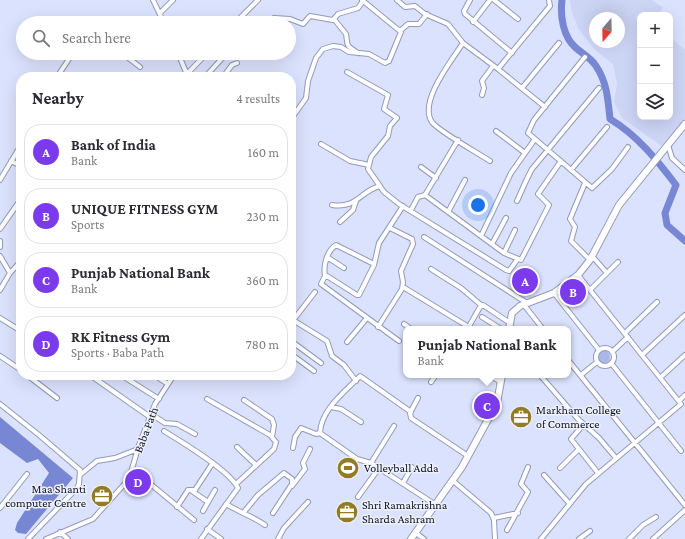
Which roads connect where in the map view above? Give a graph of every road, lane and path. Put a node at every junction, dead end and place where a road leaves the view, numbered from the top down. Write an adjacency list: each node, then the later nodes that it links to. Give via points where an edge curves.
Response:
1 (153, 0): 10 (street)
2 (173, 0): 10 (street)
3 (258, 0): 13 (street)
4 (363, 0): 14 (street, via 358,8 338,14); 18 (street)
5 (397, 0): 11 (street, via 405,7 414,6)
6 (470, 0): 17 (street, via 464,13)
7 (490, 0): 17 (street)
8 (494, 0): 15 (street)
9 (549, 0): 21 (street, via 550,6)
10 (160, 13): 12 (street)
11 (427, 14): 18 (street, via 419,24 408,24); 19 (street, via 448,24)
12 (161, 16)
13 (242, 16)
14 (334, 19): 16 (street, via 310,16 303,24); 22 (street, via 346,34 349,47)
15 (518, 19)
16 (296, 21)
17 (473, 22): 21 (street)
18 (400, 31): 22 (street, via 388,62 381,62 369,54)
19 (462, 43): 30 (street); 48 (street, via 433,92 428,107 434,124)
20 (559, 43): 39 (street)
21 (512, 53): 32 (street)
22 (360, 54): 43 (street, via 336,46 322,50 316,58 308,81 306,98)
23 (584, 58): 42 (street)
24 (68, 60): 33 (street)
25 (131, 60): 31 (street)
26 (181, 60): 34 (street)
27 (201, 60): 35 (street)
28 (221, 60): 36 (street)
29 (237, 63): 37 (street)
30 (493, 66): 32 (street); 41 (street, via 482,81)
31 (140, 67)
32 (498, 69): 39 (street)
33 (60, 72)
34 (185, 72)
35 (190, 72)
36 (210, 72)
37 (227, 72)
38 (347, 72): 59 (street, via 388,95 384,109 397,118)
39 (522, 88): 42 (street)
40 (599, 88): 52 (street)
41 (482, 95)
42 (545, 107): 47 (street, via 528,131)
43 (296, 112)
44 (685, 124): 50 (main road)
45 (607, 127): 61 (street)
46 (496, 131): 53 (street)
47 (535, 139): 52 (street); 53 (street)
48 (458, 140): 56 (street); 63 (street)
49 (321, 144): 59 (street, via 350,161)
50 (668, 145): 62 (street, via 672,158); 89 (main road, via 619,205)
51 (628, 147): 66 (street, via 612,169 594,187 591,188)
52 (548, 150): 57 (street); 70 (street, via 524,182)
53 (525, 153): 82 (street, via 511,173)
54 (16, 154): 55 (street)
55 (12, 161): 58 (street); 64 (street)
56 (490, 161)
57 (561, 161): 61 (street); 90 (street, via 538,194 549,205 526,252 521,260)
58 (16, 163)
59 (368, 165): 67 (street, via 368,170)
60 (421, 167): 63 (street)
61 (571, 170): 66 (street)
62 (685, 170)
63 (436, 178): 68 (street)
64 (0, 180)
65 (465, 180): 75 (street)
66 (585, 183): 89 (street, via 570,219 575,227 571,241)
67 (380, 186): 69 (street, via 370,189); 73 (street, via 386,194)
68 (425, 195): 74 (street, via 418,197); 75 (street)
69 (356, 201): 71 (street, via 341,206); 77 (street, via 353,210)
70 (516, 201)
71 (332, 205)
72 (16, 206): 79 (street)
73 (403, 206): 74 (street); 78 (street)
74 (411, 210): 90 (street, via 506,270 509,271)
75 (448, 212): 82 (street)
76 (506, 218): 84 (street)
77 (340, 222)
78 (390, 228): 92 (street, via 380,243); 100 (street, via 413,242 401,271)
79 (0, 229)
80 (515, 230): 86 (street)
81 (424, 236): 106 (street)
82 (481, 236): 84 (street)
83 (0, 241): 85 (street)
84 (492, 244): 86 (street)
85 (0, 247)
86 (504, 252): 90 (street)
87 (0, 256): 96 (street)
88 (328, 257): 92 (street, via 332,248 338,245); 94 (street); 99 (street, via 324,265)
89 (591, 258): 97 (street); 98 (main road)
90 (517, 260)
91 (618, 262): 97 (street)
92 (374, 264): 99 (street, via 358,296)
93 (16, 266): 96 (street)
94 (344, 268)
95 (431, 269): 107 (street, via 461,288)
96 (10, 273): 101 (street)
97 (607, 273): 102 (street)
98 (578, 275): 102 (street); 104 (main road)
99 (325, 276): 112 (street, via 322,286)
100 (402, 287): 116 (street); 121 (street)
101 (0, 290)
102 (590, 290): 123 (street)
103 (315, 292): 108 (street)
104 (554, 293): 106 (main road); 127 (street)
105 (657, 302): 123 (street)
106 (525, 304): 119 (main road, via 512,313); 120 (street)
107 (481, 305): 117 (street); 119 (street, via 485,305)
108 (296, 316)
109 (685, 316): 129 (street)
110 (482, 317): 118 (street)
111 (0, 318): 122 (street)
112 (367, 318): 121 (street); 125 (street)
113 (296, 323): 150 (street, via 327,341 332,356 344,365)
114 (404, 324): 115 (street)
115 (407, 326)
116 (467, 326)
117 (471, 326)
118 (496, 326)
119 (510, 326)
120 (541, 326)
121 (378, 327): 124 (street)
122 (16, 328)
123 (627, 335): 128 (street); 129 (street)
124 (399, 341)
125 (347, 342)
126 (296, 345): 134 (street)
127 (600, 350): 128 (street, via 608,349); 133 (street, via 596,354)
128 (612, 352): 136 (street, via 614,357)
129 (642, 355): 140 (street)
130 (685, 355): 140 (street)
131 (0, 356): 137 (street)
132 (296, 358): 138 (street)
133 (597, 362): 136 (street, via 604,366); 139 (street)
134 (321, 363)
135 (571, 363): 139 (street)
136 (611, 364): 166 (street)
137 (16, 367)
138 (314, 371)
139 (581, 375): 173 (street)
140 (661, 377): 161 (street)
141 (433, 378): 151 (street)
142 (494, 378): 152 (street)
143 (502, 378): 152 (main road)
144 (543, 378): 167 (street)
145 (34, 380): 155 (street)
146 (97, 380): 164 (street)
147 (129, 380): 157 (street)
148 (162, 380): 153 (street)
149 (171, 380): 153 (street, Baba Path)
150 (356, 381): 162 (street); 163 (street, via 361,376)
151 (430, 382)
152 (501, 382): 180 (main road, via 497,402)
153 (168, 384): 157 (street, Baba Path)
154 (685, 395): 161 (street)
155 (57, 398)
156 (418, 398): 163 (street)
157 (158, 399): 164 (street, Baba Path)
158 (207, 399): 172 (street)
159 (244, 400): 172 (street, via 272,419)
160 (0, 404): 192 (street, via 77,466)
161 (682, 404): 166 (street)
162 (331, 407): 165 (street, via 341,409); 170 (street)
163 (411, 412): 180 (street, via 411,418)
164 (150, 416): 171 (street, via 177,424); 176 (street, Baba Path)
165 (361, 422)
166 (659, 423): 173 (street); 179 (street)
167 (584, 424): 178 (street, via 571,437); 181 (street, via 600,438)
168 (394, 426): 182 (street)
169 (164, 431): 183 (street)
170 (320, 433): 175 (street, via 301,428 295,437); 182 (street, via 357,459)
171 (195, 434)
172 (272, 437): 184 (street, via 276,447)
173 (635, 444): 181 (street); 206 (street)
174 (237, 447): 184 (street)
175 (293, 448)
176 (138, 449): 189 (street, Baba Path); 192 (street, via 115,458 97,460)
177 (310, 449): 197 (street, via 303,463 305,470)
178 (578, 450): 188 (street); 190 (street)
179 (681, 451)
180 (468, 456): 194 (main road)
181 (616, 458): 190 (street)
182 (371, 463): 187 (street)
183 (212, 464): 196 (street); 198 (street, via 196,489)
184 (256, 464): 196 (street)
185 (412, 467): 195 (street)
186 (528, 467): 213 (street, via 521,484 528,492)
187 (379, 468): 195 (street); 200 (street)
188 (560, 468)
189 (132, 471): 207 (street); 221 (street, Baba Path, via 129,479 93,519)
190 (598, 473): 204 (street)
191 (27, 474): 208 (street)
192 (80, 474): 223 (street, via 77,488)
193 (544, 475): 204 (street)
194 (452, 480): 205 (main road); 215 (street)
195 (403, 483): 205 (street)
196 (236, 484): 203 (street, via 238,489)
197 (291, 486): 211 (street, via 292,479 283,473 258,495); 212 (street)
198 (192, 490): 201 (street); 207 (street, via 188,490)
199 (215, 490): 201 (street)
200 (358, 498)
201 (208, 502): 210 (street)
202 (308, 502): 228 (street, via 284,528)
203 (226, 504): 211 (street, via 241,513); 218 (street)
204 (569, 504): 232 (street)
205 (436, 505): 222 (main road)
206 (685, 505)
207 (177, 507): 216 (street)
208 (0, 508)
209 (685, 510): 235 (street)
210 (203, 511)
211 (244, 512): 217 (street)
212 (272, 513)
213 (518, 513): 215 (street); 219 (street)
214 (656, 517): 234 (street, via 643,524)
215 (494, 518): 231 (street)
216 (194, 520)
217 (265, 525)
218 (208, 529): 226 (street); 227 (street)
219 (507, 530)
220 (590, 531): 233 (street)
221 (60, 532): 224 (street, Baba Path); 225 (street)
222 (416, 534): 229 (main road); 230 (street)
223 (28, 539)
224 (46, 539)
225 (68, 539)
226 (201, 539)
227 (221, 539)
228 (278, 539)
229 (411, 539)
230 (424, 539)
231 (495, 539)
232 (540, 539)
233 (579, 539)
234 (629, 539)
235 (653, 539)

